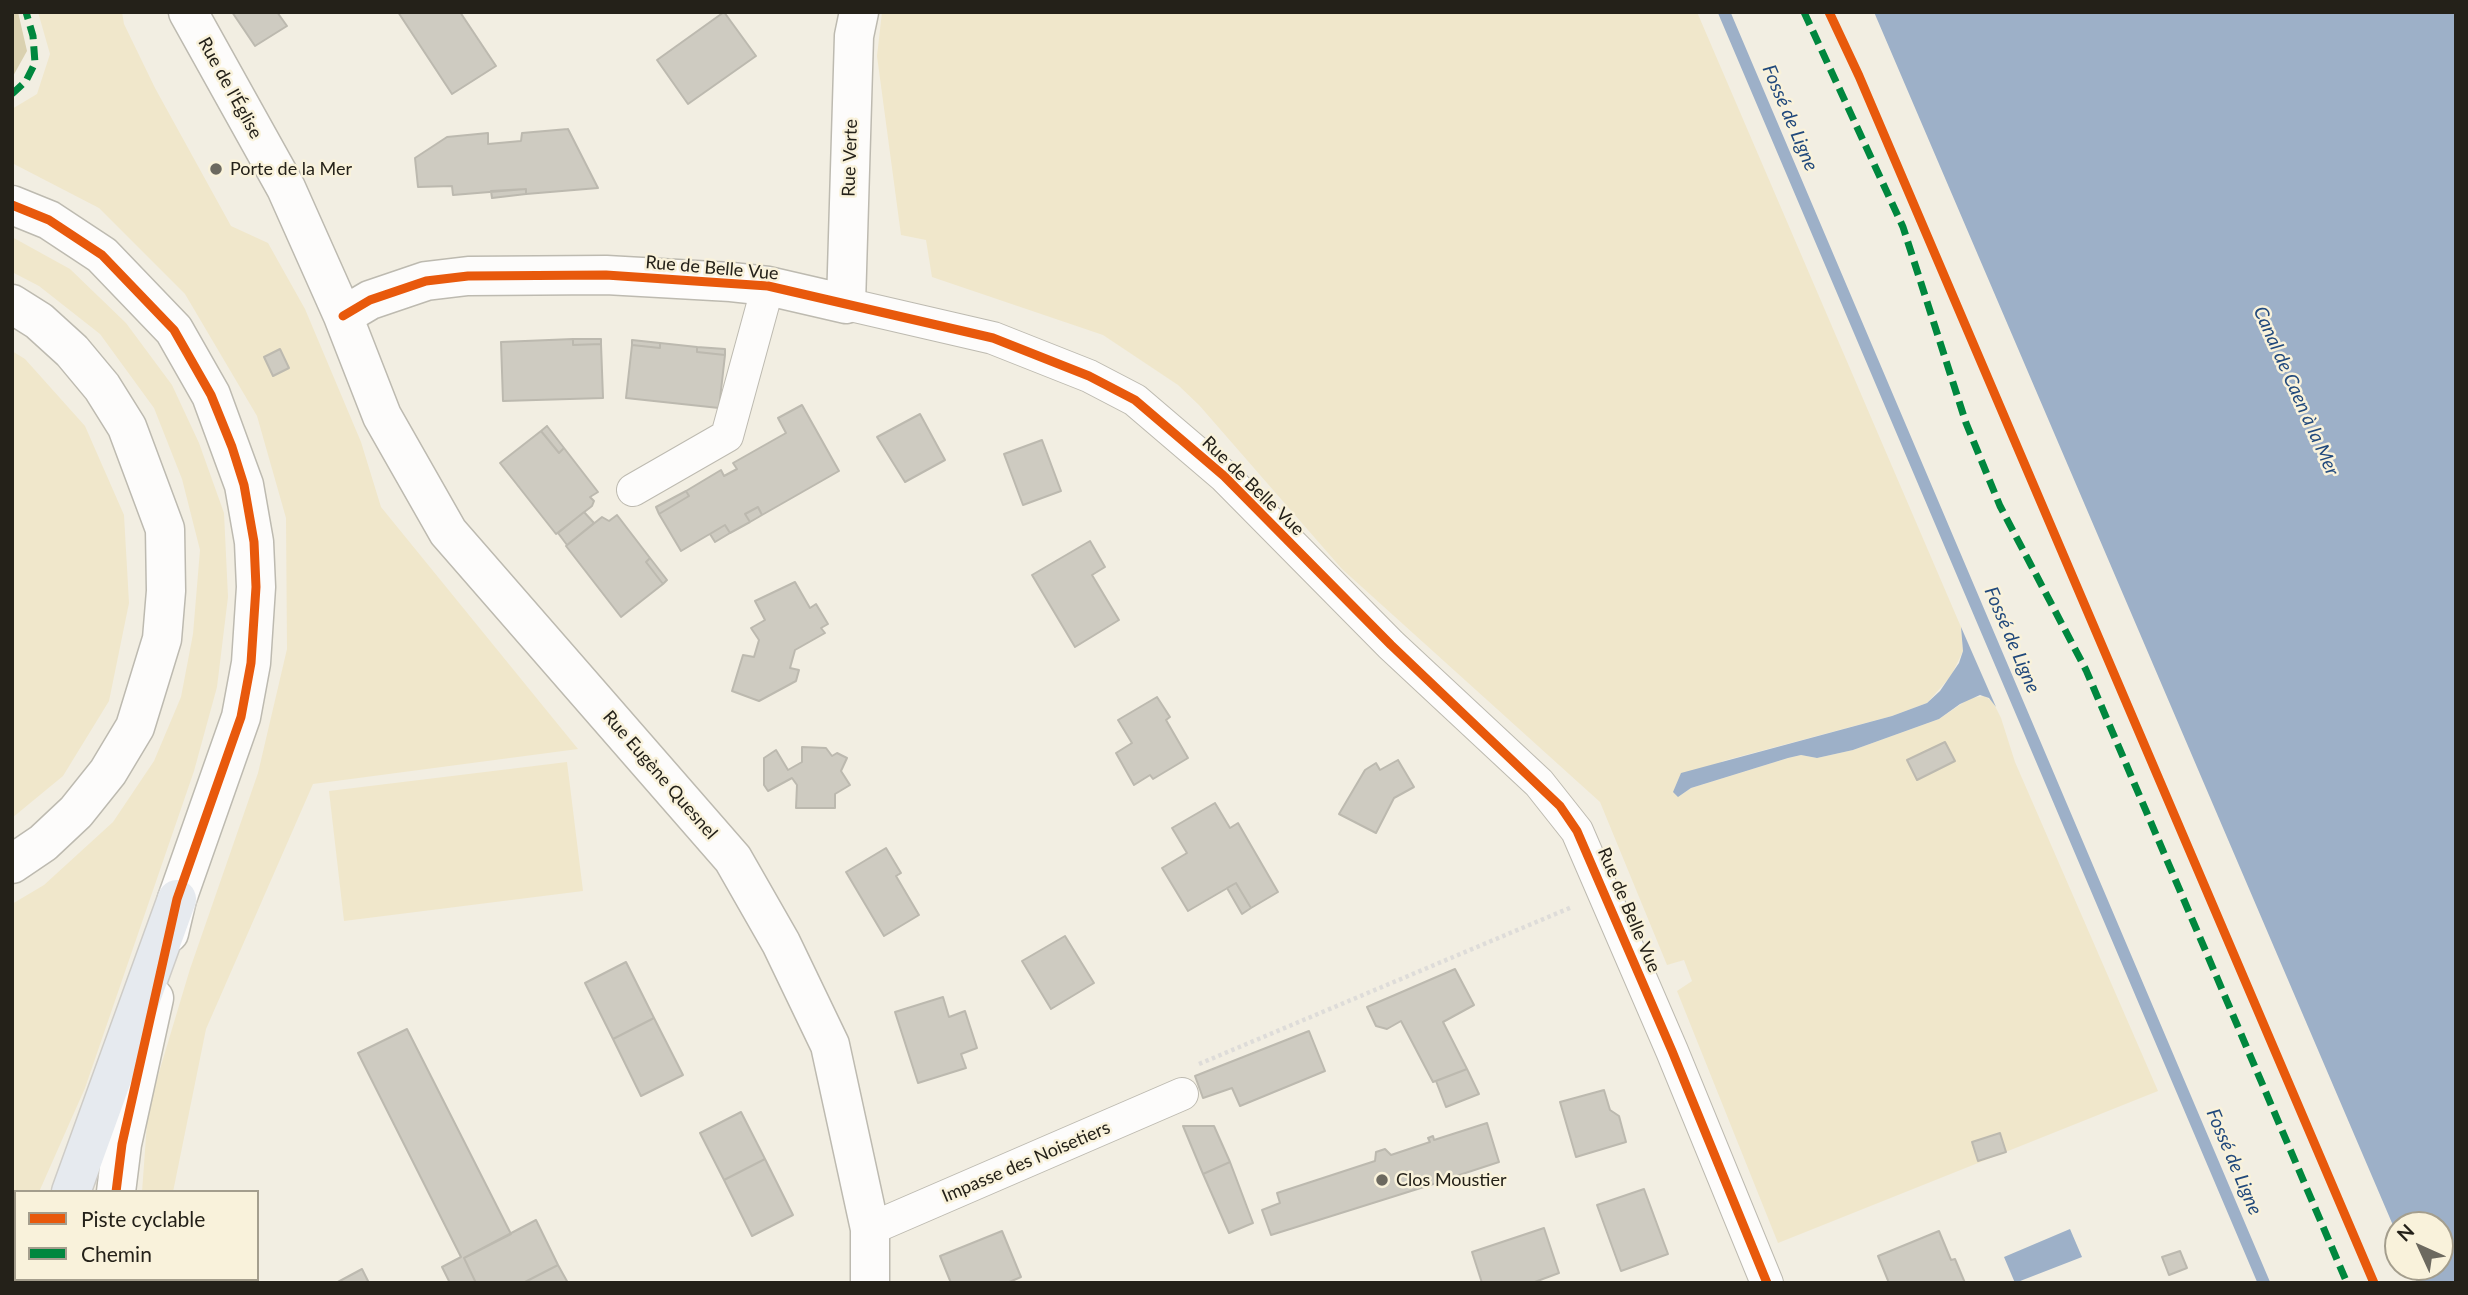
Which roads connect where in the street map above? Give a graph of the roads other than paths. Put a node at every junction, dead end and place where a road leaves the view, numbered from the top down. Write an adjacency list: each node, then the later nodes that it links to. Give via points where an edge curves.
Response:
1 (188, 12): 7 (street, Rue de l'Église, via 286,188)
2 (859, 12): 6 (street, Rue Verte, via 853,36)
3 (12, 205): 10 (street, via 49,220 102,255 174,330 211,396 244,485 254,553 251,663 240,717)
4 (768, 286): 6 (street, Rue de Belle Vue); 7 (street, Rue de Belle Vue, via 606,275 468,276 426,281 370,300); 8 (street, via 727,436)
5 (12, 304): 9 (street, via 72,351 127,426 165,529 166,591 162,639 135,727 76,812)
6 (846, 304): 16 (street, Rue de Belle Vue, via 993,338 1089,376 1135,400 1224,476 1391,645 1539,783 1577,831)
7 (343, 316): 14 (street, Rue Eugène Quesnel, via 382,416 448,532 733,859 781,943 830,1045)
8 (633, 490)
9 (12, 864)
10 (177, 899): 12 (highway); 13 (street, via 122,1144)
11 (1182, 1094): 14 (street, Impasse des Noisetiers)
12 (72, 1190)
13 (116, 1190)
14 (870, 1230): 15 (street, Rue Eugène Quesnel)
15 (870, 1283)
16 (1767, 1283)

